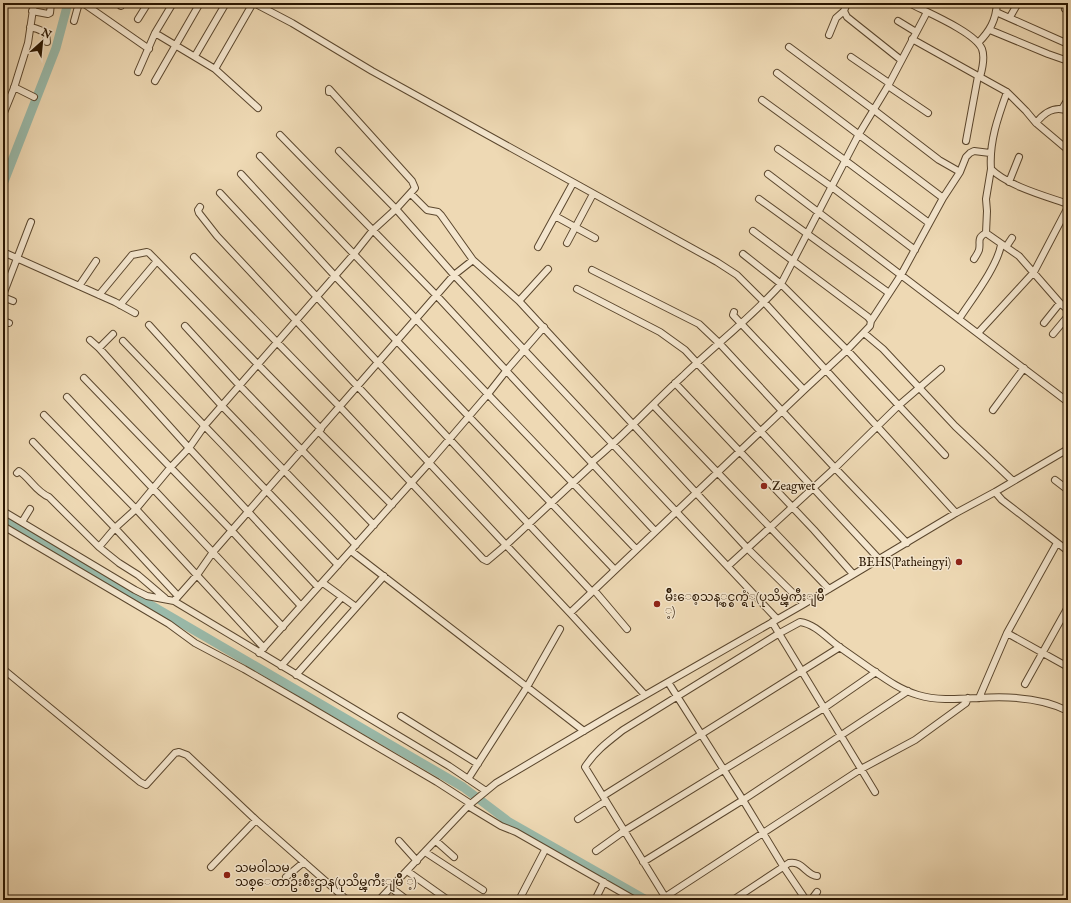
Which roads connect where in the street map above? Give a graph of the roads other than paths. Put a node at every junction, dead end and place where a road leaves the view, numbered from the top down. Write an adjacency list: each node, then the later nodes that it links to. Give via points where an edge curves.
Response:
1 (34, 3): 14 (street)
2 (51, 3): 14 (street, via 48,14)
3 (79, 3): 20 (street)
4 (83, 3): 33 (street)
5 (148, 3): 19 (street)
6 (200, 3): 31 (street)
7 (226, 3): 34 (street)
8 (254, 3): 40 (street); 75 (street)
9 (847, 3): 15 (street)
10 (909, 3): 16 (street)
11 (997, 3): 17 (street)
12 (1018, 3): 18 (street)
13 (171, 4): 25 (street)
14 (32, 11): 22 (street)
15 (844, 11): 26 (street, via 836,18); 36 (street, via 855,24)
16 (927, 12): 24 (street); 29 (street, via 958,27)
17 (996, 12): 18 (street); 23 (street)
18 (1010, 17): 30 (street)
19 (138, 19)
20 (74, 21)
21 (898, 21): 24 (street)
22 (30, 27): 28 (street, via 43,32); 38 (street)
23 (990, 30): 29 (street); 37 (street)
24 (916, 32): 27 (street)
25 (155, 33): 31 (street); 33 (street)
26 (829, 35)
27 (912, 39): 36 (street); 43 (street)
28 (47, 42)
29 (978, 43): 43 (street, via 983,50)
30 (1068, 44)
31 (177, 45): 34 (street); 44 (street)
32 (789, 47): 55 (street)
33 (149, 49): 41 (street)
34 (195, 56): 40 (street)
35 (851, 57): 45 (street)
36 (901, 60): 45 (street)
37 (1068, 61)
38 (21, 66): 39 (street); 46 (street)
39 (29, 68)
40 (215, 69): 54 (street)
41 (138, 72)
42 (776, 73): 60 (street)
43 (979, 77): 48 (street); 62 (street)
44 (155, 81)
45 (889, 84): 55 (street); 58 (street)
46 (14, 87): 50 (street); 51 (street)
47 (329, 92): 78 (street, via 329,89 412,181 415,188)
48 (1007, 92): 59 (street); 66 (street)
49 (3, 95): 51 (street)
50 (34, 97)
51 (10, 98): 57 (street)
52 (1068, 99): 56 (street)
53 (762, 100): 69 (street)
54 (258, 108)
55 (874, 110): 60 (street); 71 (street, via 939,160)
56 (1065, 110): 59 (street, via 1052,110 1044,114)
57 (4, 112)
58 (928, 114)
59 (1036, 124): 64 (street)
60 (860, 134): 69 (street); 80 (street)
61 (280, 135): 90 (street)
62 (966, 141)
63 (778, 149): 76 (street)
64 (1068, 150)
65 (339, 151): 84 (street)
66 (990, 153): 70 (street); 71 (street, via 970,153 964,160)
67 (260, 156): 101 (street)
68 (1019, 157): 74 (street)
69 (846, 161): 76 (street); 88 (street)
70 (991, 170): 74 (street); 92 (street, via 986,199)
71 (960, 172): 80 (street)
72 (241, 174): 115 (street)
73 (768, 174): 85 (street)
74 (1009, 182): 82 (street)
75 (573, 183): 79 (street); 86 (street)
76 (832, 187): 85 (street); 99 (street)
77 (220, 193): 123 (street)
78 (411, 194): 84 (street); 106 (street, via 427,210 440,214)
79 (593, 194): 89 (street); 126 (street, via 737,275)
80 (943, 198): 88 (street)
81 (759, 199): 93 (street)
82 (1068, 205): 112 (street)
83 (200, 207): 135 (street, via 199,213 217,236)
84 (396, 210): 90 (street); 113 (street)
85 (818, 211): 93 (street); 114 (street)
86 (555, 216): 89 (street); 98 (street)
87 (31, 222): 104 (street)
88 (929, 224): 99 (street)
89 (575, 227): 94 (street); 96 (street)
90 (373, 230): 101 (street); 122 (street)
91 (753, 231): 107 (street)
92 (986, 233): 97 (street); 105 (street, via 979,241 979,249)
93 (808, 234): 107 (street); 119 (street)
94 (595, 238)
95 (1012, 238): 97 (street)
96 (567, 243)
97 (1004, 246): 112 (street, via 1019,256); 133 (street)
98 (538, 247)
99 (915, 250): 114 (street)
100 (3, 252): 104 (street)
101 (354, 254): 115 (street); 134 (street)
102 (743, 254): 116 (street)
103 (194, 257): 149 (street)
104 (18, 259): 117 (street); 121 (street)
105 (974, 259)
106 (473, 260): 113 (street); 125 (street)
107 (794, 260): 116 (street); 136 (street)
108 (96, 261): 117 (street)
109 (158, 261): 120 (street, via 147,252 132,255); 128 (street); 156 (street)
110 (548, 269): 125 (street)
111 (592, 270): 150 (street, via 699,324)
112 (1034, 272): 127 (street); 143 (street)
113 (454, 275): 122 (street); 152 (street)
114 (900, 275): 119 (street); 133 (street)
115 (335, 276): 123 (street); 148 (street)
116 (781, 284): 126 (street); 153 (street)
117 (79, 286): 120 (street)
118 (577, 289): 155 (street, via 660,332)
119 (889, 293): 136 (street)
120 (99, 295): 128 (street)
121 (3, 296): 124 (street)
122 (437, 296): 134 (street); 160 (street)
123 (317, 297): 135 (street); 154 (street)
124 (13, 301)
125 (519, 301): 141 (street)
126 (764, 302): 138 (street); 159 (street)
127 (1060, 303): 129 (street); 137 (street)
128 (120, 305): 131 (street)
129 (1068, 310)
130 (734, 312): 138 (street, via 733,315)
131 (135, 313)
132 (1068, 316): 145 (street)
133 (959, 318): 143 (street)
134 (416, 319): 148 (street); 167 (street)
135 (296, 321): 149 (street); 164 (street)
136 (871, 321): 142 (street)
137 (1044, 323)
138 (741, 324): 150 (street); 166 (street)
139 (149, 325): 171 (street)
140 (185, 326): 163 (street)
141 (544, 327): 152 (street); 178 (street)
142 (864, 333): 153 (street); 165 (street)
143 (978, 333): 157 (street)
144 (114, 334): 151 (street)
145 (1053, 334)
146 (90, 340): 151 (street)
147 (122, 341): 179 (street)
148 (397, 341): 154 (street); 177 (street)
149 (277, 343): 156 (street); 173 (street)
150 (720, 344): 155 (street); 175 (street)
151 (99, 348): 186 (street)
152 (525, 350): 160 (street); 185 (street)
153 (847, 350): 159 (street); 172 (street)
154 (378, 362): 164 (street); 183 (street)
155 (697, 362): 162 (street); 182 (street)
156 (258, 364): 163 (street); 181 (street)
157 (1024, 368): 169 (street); 174 (street)
158 (941, 369): 165 (street)
159 (825, 370): 166 (street); 180 (street)
160 (506, 371): 167 (street); 191 (street)
161 (84, 378): 193 (street)
162 (675, 383): 170 (street); 189 (street)
163 (240, 386): 171 (street); 188 (street)
164 (357, 386): 173 (street); 192 (street)
165 (920, 388): 172 (street); 199 (street, via 955,426)
166 (804, 390): 175 (street)
167 (488, 394): 177 (street); 200 (street)
168 (67, 397): 202 (street)
169 (1068, 402)
170 (653, 404): 178 (street); 196 (street)
171 (222, 406): 179 (street); 195 (street)
172 (898, 406): 180 (street); 190 (street)
173 (340, 407): 181 (street); 201 (street)
174 (993, 410)
175 (782, 411): 182 (street); 194 (street)
176 (44, 415): 212 (street)
177 (469, 417): 183 (street); 208 (street)
178 (633, 425): 185 (street); 206 (street)
179 (205, 426): 186 (street); 204 (street)
180 (878, 426): 194 (street); 216 (street)
181 (319, 430): 188 (street); 209 (street)
182 (760, 431): 189 (street); 203 (street)
183 (450, 439): 192 (street); 218 (street)
184 (33, 442): 222 (street)
185 (613, 444): 191 (street); 214 (street)
186 (189, 448): 193 (street); 215 (street)
187 (1068, 449): 199 (street)
188 (302, 450): 195 (street); 219 (street)
189 (740, 452): 196 (street); 210 (street)
190 (944, 455)
191 (592, 462): 200 (street, via 592,465); 224 (street)
192 (429, 463): 201 (street); 228 (street)
193 (170, 468): 202 (street); 223 (street)
194 (835, 468): 203 (street); 225 (street)
195 (284, 471): 204 (street); 227 (street)
196 (718, 472): 206 (street); 221 (street)
197 (16, 473): 229 (street, via 20,471)
198 (1055, 480): 205 (street)
199 (1013, 481): 207 (street)
200 (573, 483): 208 (street); 230 (street)
201 (411, 484): 209 (street); 228 (street, via 485,560 489,560)
202 (153, 488): 212 (street); 234 (street)
203 (813, 488): 210 (street); 235 (street)
204 (267, 490): 215 (street); 236 (street)
205 (1068, 490)
206 (696, 492): 214 (street); 231 (street)
207 (995, 492): 216 (street); 226 (street)
208 (551, 503): 218 (street); 238 (street)
209 (392, 505): 219 (street)
210 (792, 507): 221 (street); 239 (street)
211 (30, 509): 217 (street)
212 (136, 509): 222 (street); 240 (street)
213 (3, 511): 217 (street)
214 (676, 511): 224 (street); 237 (street)
215 (248, 512): 223 (street); 242 (street)
216 (956, 513): 225 (street)
217 (22, 522): 246 (street, via 135,590 147,596)
218 (529, 524): 228 (street); 244 (street)
219 (374, 525): 227 (street)
220 (3, 526): 290 (street, via 169,624 195,643 244,668)
221 (771, 527): 231 (street); 243 (street)
222 (115, 528): 229 (street); 247 (street)
223 (232, 530): 234 (street); 249 (street)
224 (655, 531): 230 (street)
225 (907, 543): 235 (street)
226 (1057, 543): 233 (street); 257 (street)
227 (356, 544): 232 (street)
228 (506, 546): 252 (street)
229 (99, 547): 246 (street)
230 (636, 549): 238 (street)
231 (748, 549): 237 (street); 248 (street)
232 (351, 551): 236 (street); 241 (street)
233 (1068, 551)
234 (213, 552): 240 (street); 253 (street)
235 (879, 559): 239 (street)
236 (338, 565): 242 (street)
237 (728, 566): 254 (street)
238 (614, 570): 244 (street)
239 (853, 574): 243 (street)
240 (197, 575): 247 (street); 259 (street)
241 (384, 576): 250 (street); 270 (street)
242 (320, 585): 245 (street); 249 (street)
243 (828, 589): 248 (street)
244 (593, 591): 252 (street); 256 (street)
245 (342, 597): 250 (street); 262 (street)
246 (165, 598): 247 (street)
247 (176, 599): 260 (street)
248 (804, 604): 254 (street)
249 (301, 606): 253 (street)
250 (356, 607): 267 (street)
251 (1068, 607): 261 (street)
252 (570, 613): 272 (street)
253 (283, 626): 259 (street)
254 (775, 626): 258 (street, via 804,622); 265 (street); 269 (street); 273 (street)
255 (560, 629): 270 (street)
256 (627, 629)
257 (1007, 633): 261 (street); 275 (street)
258 (840, 647): 265 (street); 266 (street)
259 (264, 648): 260 (street)
260 (259, 653): 262 (street)
261 (1042, 653): 263 (street); 268 (street)
262 (281, 666): 267 (street)
263 (1068, 667)
264 (3, 669): 292 (street, via 140,782 149,784 175,753 183,753)
265 (801, 672): 276 (street); 280 (street)
266 (876, 672): 271 (street); 276 (street)
267 (296, 675): 285 (street)
268 (1025, 684)
269 (669, 685): 272 (street); 273 (street)
270 (527, 687): 279 (street); 282 (street)
271 (908, 692): 274 (street, via 945,700); 281 (street)
272 (645, 695): 279 (street)
273 (676, 696): 280 (street); 288 (street, via 623,730 592,757 585,767)
274 (968, 698): 275 (street); 284 (street, via 966,703 915,740)
275 (979, 698): 277 (street, via 1037,700)
276 (824, 708): 281 (street); 283 (street)
277 (1068, 711)
278 (401, 716): 282 (street)
279 (584, 731): 286 (street)
280 (701, 734): 283 (street); 288 (street)
281 (840, 736): 284 (street); 289 (street)
282 (478, 764): 285 (street)
283 (724, 769): 289 (street); 293 (street)
284 (861, 769): 287 (street); 294 (street)
285 (468, 779): 286 (street)
286 (484, 792): 290 (street)
287 (875, 792)
288 (604, 798): 291 (street); 293 (street)
289 (743, 800): 294 (street); 303 (street)
290 (471, 804): 296 (street); 297 (street)
291 (578, 819)
292 (256, 820): 302 (street); 305 (street)
293 (624, 831): 298 (street); 303 (street)
294 (763, 833): 304 (street); 313 (street)
295 (399, 841): 301 (street)
296 (436, 841): 299 (street); 300 (street)
297 (545, 850): 309 (street); 318 (street)
298 (596, 851)
299 (425, 852): 301 (street); 311 (street)
300 (454, 857)
301 (417, 861): 306 (street)
302 (304, 862): 308 (street); 314 (street)
303 (643, 862): 313 (street)
304 (783, 866): 307 (street, via 793,862 802,866 811,875); 321 (street); 322 (street)
305 (211, 867)
306 (408, 871): 310 (street); 317 (street)
307 (817, 876)
308 (286, 877)
309 (604, 882): 319 (street); 320 (street)
310 (391, 888): 315 (street); 316 (street)
311 (482, 890)
312 (817, 892): 323 (street)
313 (666, 899)
314 (347, 900)
315 (379, 900)
316 (407, 900)
317 (448, 900)
318 (519, 900)
319 (595, 900)
320 (635, 900)
321 (733, 900)
322 (806, 900)
323 (811, 900)

